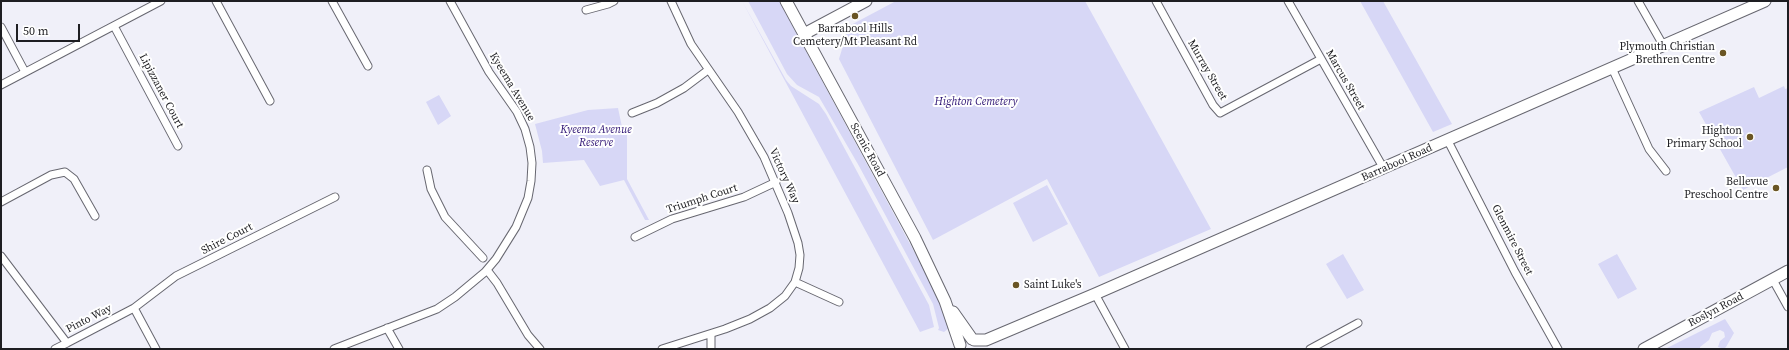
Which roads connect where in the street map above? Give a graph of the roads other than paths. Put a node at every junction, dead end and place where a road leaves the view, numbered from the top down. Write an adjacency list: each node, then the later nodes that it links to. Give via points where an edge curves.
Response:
1 (161, 1): 14 (street)
2 (216, 1): 24 (street)
3 (332, 1): 19 (street)
4 (450, 1): 38 (street, Kyeema Avenue, via 489,72 522,121 532,156 532,181 524,209 507,243)
5 (614, 1): 13 (street)
6 (671, 1): 21 (street, Victory Way, via 680,24)
7 (786, 1): 16 (main road, Scenic Road)
8 (866, 1): 16 (main road)
9 (1156, 1): 18 (street, Murray Street, via 1213,105 1220,113)
10 (1288, 1): 18 (street, Marcus Street)
11 (1638, 1): 17 (street)
12 (1766, 1): 17 (main road, Barrabool Road)
13 (586, 10)
14 (114, 26): 22 (street); 27 (street, Lipizzaner Court)
15 (1, 27): 22 (street)
16 (804, 34): 43 (main road, Scenic Road, via 915,238)
17 (1663, 45): 20 (main road, Barrabool Road)
18 (1320, 59): 28 (street, Marcus Street)
19 (368, 66)
20 (1612, 68): 26 (main road, Barrabool Road); 30 (street, via 1649,149)
21 (708, 70): 25 (street, via 684,88); 31 (street, Victory Way, via 750,132)
22 (25, 72): 23 (street)
23 (1, 85)
24 (270, 101)
25 (632, 113)
26 (1448, 141): 28 (main road, Barrabool Road); 64 (street, Glenmire Street, via 1515,272)
27 (178, 146)
28 (1384, 169): 42 (main road, Barrabool Road)
29 (427, 170): 37 (street, via 431,189 445,217)
30 (1666, 171)
31 (776, 182): 35 (street, Triumph Court, via 744,197 672,219); 41 (street, Victory Way, via 798,243 799,268)
32 (335, 197): 46 (street, Shire Court, via 176,276)
33 (1, 202): 34 (street, via 51,175 65,172 74,179)
34 (95, 216)
35 (636, 238)
36 (1, 256): 51 (street, Pinto Way)
37 (483, 258)
38 (486, 270): 49 (street, Kyeema Avenue, via 437,309); 58 (street, via 497,283 528,335)
39 (1788, 271): 40 (main road, Roslyn Road)
40 (1772, 280): 45 (street); 65 (main road, Roslyn Road)
41 (795, 282): 44 (street); 50 (street, Victory Way, via 785,296 770,308 750,319)
42 (1095, 294): 48 (main road, Barrabool Road); 62 (street)
43 (945, 301): 52 (main road, Scenic Road); 53 (main road, Scenic Road)
44 (839, 302)
45 (1788, 307)
46 (134, 308): 51 (street, Pinto Way); 55 (street)
47 (1358, 322): 63 (street)
48 (1027, 323): 52 (main road, Barrabool Road); 61 (main road, Barrabool Road)
49 (387, 328): 56 (street, Kyeema Avenue); 57 (street)
50 (711, 334): 59 (street, Victory Way); 60 (street)
51 (67, 343): 54 (street)
52 (976, 343): 53 (main road, Barrabool Road, via 964,340)
53 (958, 347)
54 (55, 349)
55 (156, 349)
56 (334, 349)
57 (399, 349)
58 (540, 349)
59 (662, 349)
60 (711, 349)
61 (986, 349)
62 (1125, 349)
63 (1310, 349)
64 (1558, 349)
65 (1644, 349)

